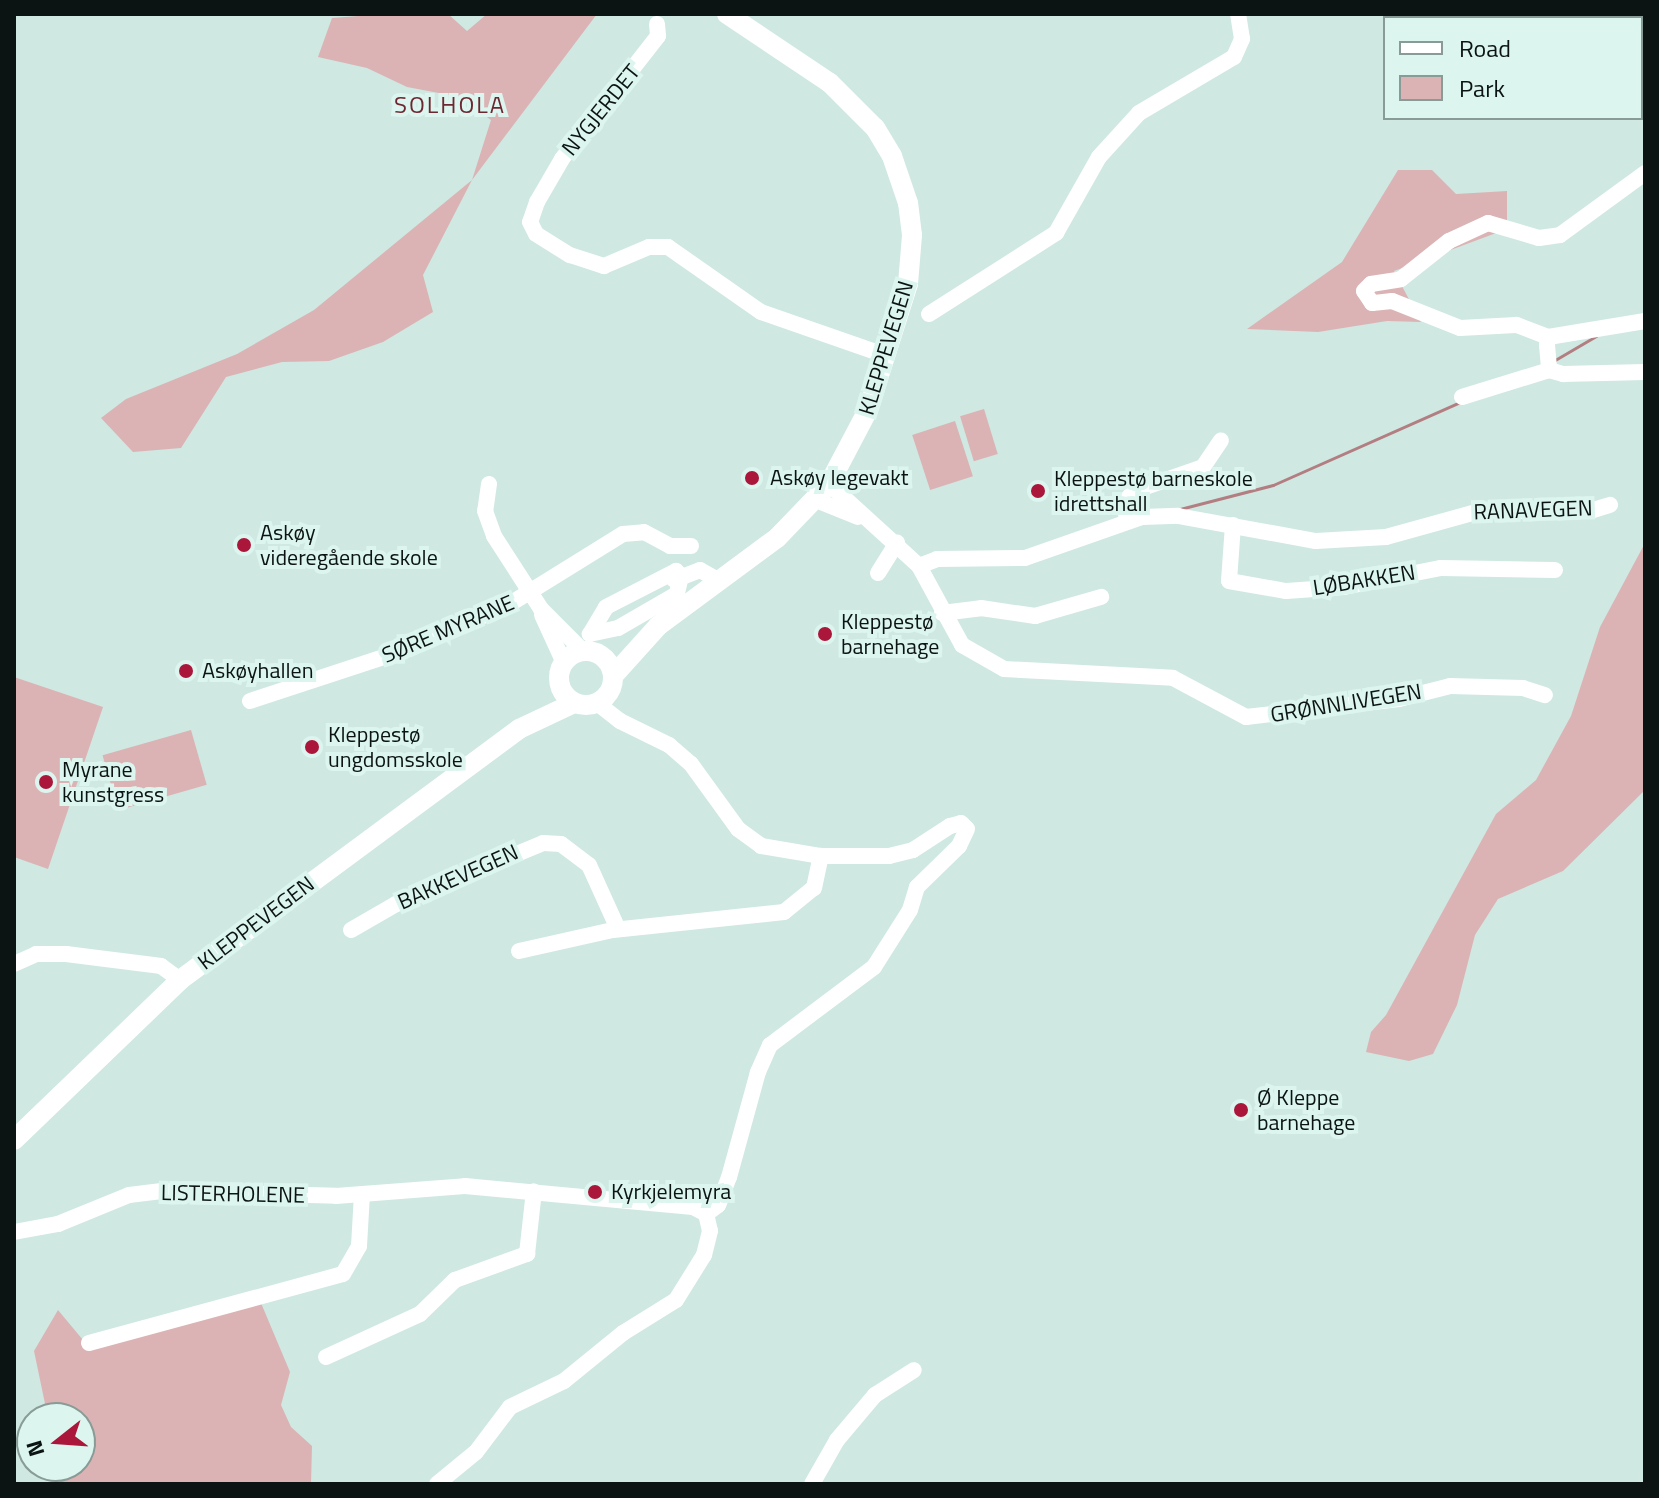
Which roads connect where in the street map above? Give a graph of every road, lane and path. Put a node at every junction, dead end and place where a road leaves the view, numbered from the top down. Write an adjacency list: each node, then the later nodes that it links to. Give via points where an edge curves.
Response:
1 (727, 14): 8 (main road, KLEPPEVEGEN, via 842,92 892,156 908,203 912,252)
2 (1238, 14): 5 (street, via 1242,39 1234,57 1139,113 1099,157 1056,233)
3 (657, 24): 8 (street, NYGJERDET, via 658,36 578,134 537,202 530,222 536,234 570,255 604,266 649,247 668,247 761,312)
4 (1645, 173): 7 (street, via 1560,235 1534,237 1494,222 1457,237 1401,279 1367,285 1365,299 1392,301 1460,328 1516,325)
5 (929, 314)
6 (1645, 321): 7 (street)
7 (1548, 337): 9 (street)
8 (887, 356): 14 (main road, KLEPPEVEGEN, via 856,439)
9 (1549, 370): 10 (street, via 1577,376); 11 (street)
10 (1645, 372)
11 (1462, 397)
12 (1221, 440): 16 (street, via 1203,467 1134,491 1124,503)
13 (489, 484): 25 (street, SØRE MYRANE, via 489,529)
14 (822, 492): 18 (street, GRØNNLIVEGEN); 24 (main road, KLEPPEVEGEN, via 777,538)
15 (1610, 505): 17 (street, RANAVEGEN, via 1590,511 1480,511 1386,537 1316,541)
16 (1127, 519): 17 (street, RANAVEGEN, via 1178,516); 20 (street, RANAVEGEN, via 1025,558 937,559)
17 (1233, 525): 21 (street, LØBAKKEN, via 1229,581 1286,591 1344,587 1433,568)
18 (897, 543): 20 (street, GRØNNLIVEGEN); 22 (street)
19 (691, 546): 25 (street, via 670,546 644,532 628,533)
20 (919, 566): 28 (street, GRØNNLIVEGEN)
21 (1555, 570)
22 (878, 573)
23 (681, 576): 24 (street, via 700,570); 30 (street, via 677,594); 30 (street, via 676,571 663,575 606,607)
24 (720, 581): 29 (main road, KLEPPEVEGEN)
25 (530, 592): 27 (street); 35 (street, SØRE MYRANE, via 408,649)
26 (1101, 597): 28 (street, via 1035,616 981,608)
27 (541, 609): 30 (street); 31 (street)
28 (942, 613): 34 (street, GRØNNLIVEGEN, via 970,652 1004,669 1173,678 1246,717 1399,699 1450,686 1523,688)
29 (658, 626): 30 (main road, KLEPPEVEGEN); 32 (main road, KLEPPEVEGEN)
30 (590, 648): 31 (main road); 32 (main road)
31 (564, 663): 33 (main road)
32 (613, 676): 37 (main road, via 610,692)
33 (560, 685): 36 (main road); 38 (main road, KLEPPEVEGEN)
34 (1545, 695)
35 (250, 701)
36 (574, 703): 37 (main road); 38 (main road, KLEPPEVEGEN)
37 (597, 703): 39 (street, via 685,759 752,841)
38 (519, 729): 44 (main road, KLEPPEVEGEN)
39 (821, 856): 40 (street, via 814,888 784,912); 48 (street, via 889,856 913,850 950,826 961,823 967,829 959,846 917,887 910,910 874,967 770,1045 729,1177 718,1205)
40 (618, 929): 41 (street, BAKKEVEGEN, via 589,865 561,844 543,843 396,904); 42 (street)
41 (351, 930)
42 (519, 951)
43 (14, 964): 44 (street, via 36,954 66,954 161,966)
44 (180, 980): 45 (main road, KLEPPEVEGEN)
45 (14, 1140)
46 (534, 1191): 47 (street, LISTERHOLENE, via 442,1185); 48 (street, LISTERHOLENE, via 693,1207); 51 (street, via 527,1254 455,1280 420,1314)
47 (362, 1194): 49 (street, LISTERHOLENE, via 140,1193 66,1221); 50 (street, via 359,1246 343,1274)
48 (706, 1214): 53 (street, via 710,1231 704,1255 676,1300 623,1333 564,1381 510,1407 476,1452)
49 (14, 1232)
50 (89, 1343)
51 (326, 1357)
52 (914, 1370): 54 (street, via 875,1395 837,1440)
53 (437, 1484)
54 (812, 1484)

